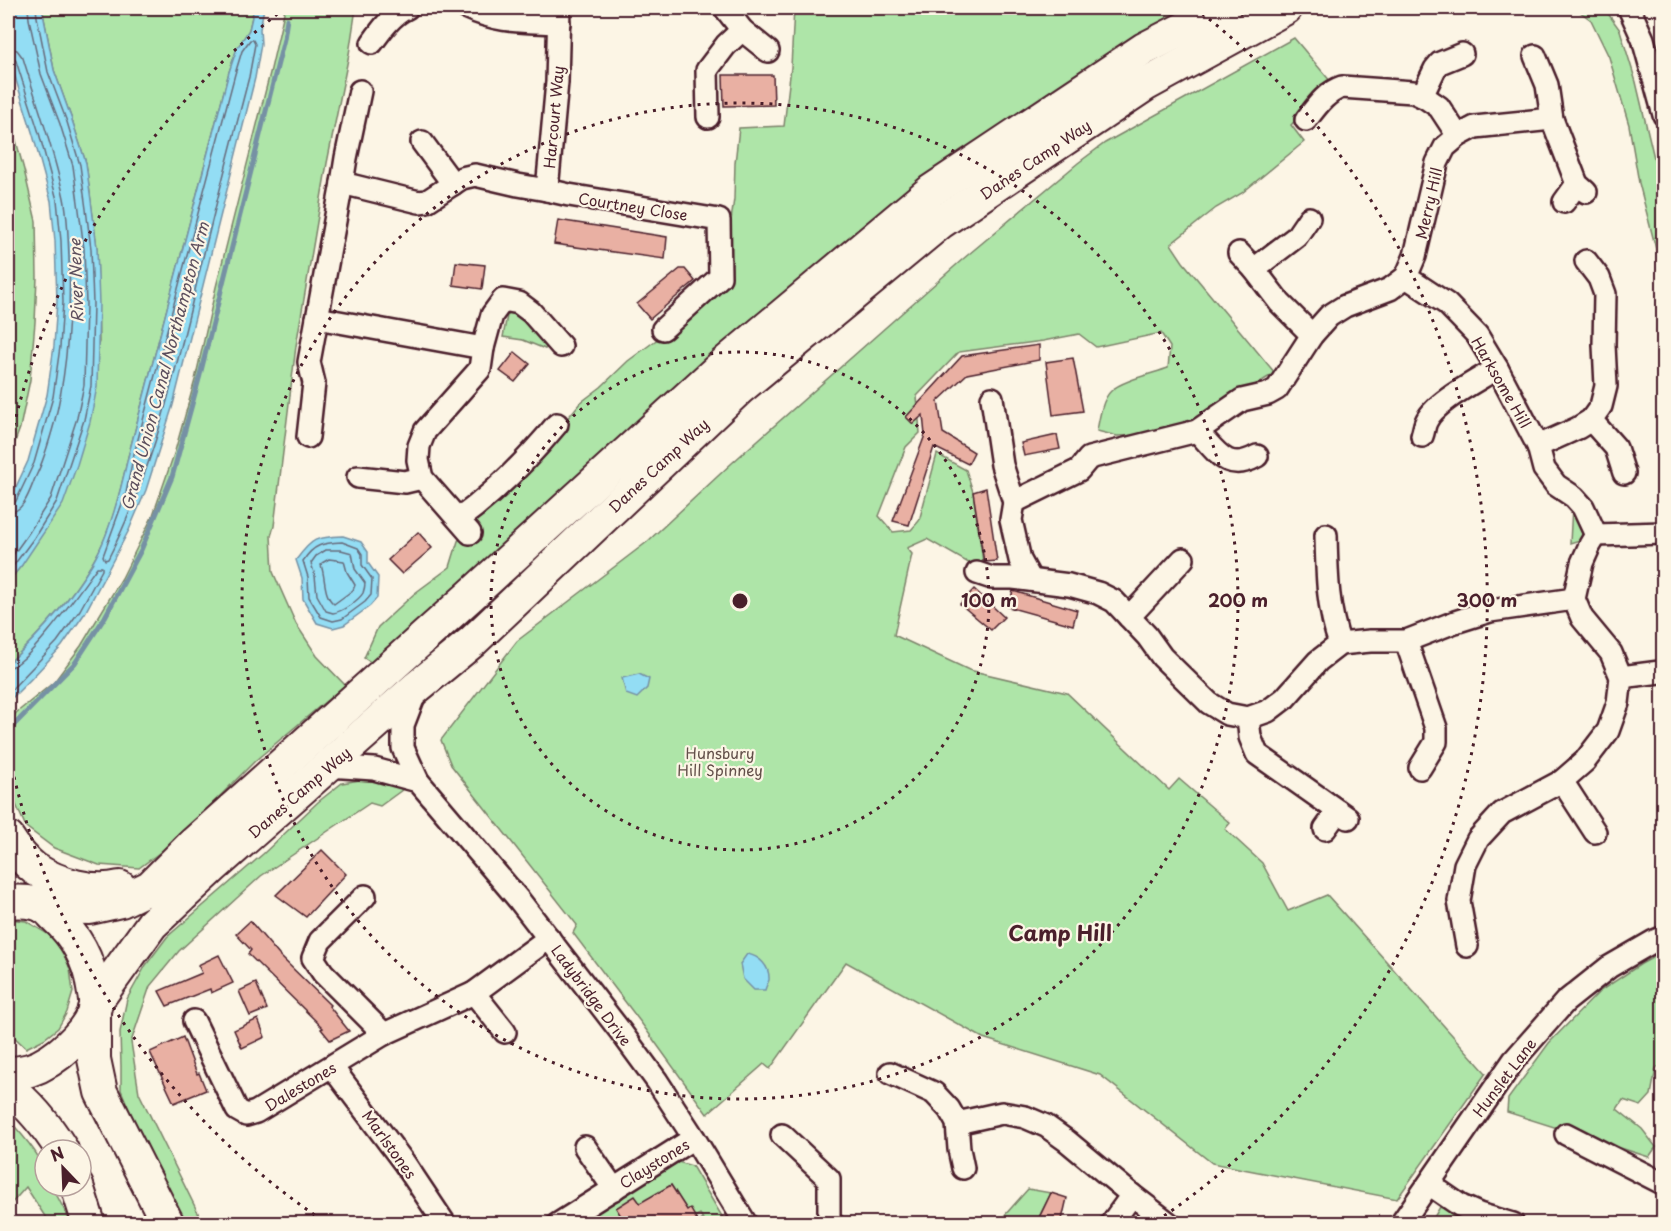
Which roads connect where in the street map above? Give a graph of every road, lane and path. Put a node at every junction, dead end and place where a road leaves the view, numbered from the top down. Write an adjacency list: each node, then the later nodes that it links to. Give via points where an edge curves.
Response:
1 (407, 8): 9 (street, via 385,25)
2 (467, 8): 7 (street, via 504,20)
3 (725, 8): 8 (street)
4 (1224, 8): 69 (highway, Danes Camp Way, via 1143,50 932,191 724,364)
5 (1286, 8): 60 (highway, Danes Camp Way, via 1145,85 941,222 739,389 473,640)
6 (1629, 8): 15 (street, via 1643,39)
7 (559, 15): 23 (street, Harcourt Way)
8 (742, 30): 10 (street); 16 (street, via 707,70)
9 (372, 43)
10 (768, 51)
11 (1462, 54): 14 (street, via 1440,63)
12 (1535, 56): 17 (street, via 1547,85)
13 (360, 91): 21 (street)
14 (1422, 96): 18 (street, via 1342,87 1325,96); 19 (street, via 1439,107)
15 (1664, 116)
16 (708, 117)
17 (1552, 119): 19 (street, via 1475,127); 24 (street, via 1581,188)
18 (1306, 120)
19 (1458, 136): 29 (street, Merry Hill, via 1445,147 1437,163 1420,238)
20 (422, 142): 22 (street)
21 (342, 183): 22 (street, Harcourt Way, via 419,202); 30 (street)
22 (453, 184): 23 (street, Harcourt Way, via 475,175)
23 (547, 190): 31 (street, Courtney Close, via 719,220 720,277)
24 (1564, 202)
25 (1309, 218): 28 (street, via 1296,237)
26 (1239, 253): 28 (street)
27 (1586, 261): 37 (street, via 1605,294 1606,386)
28 (1254, 269): 32 (street)
29 (1406, 277): 32 (street, via 1390,289 1345,306 1329,316); 35 (street, Harksome Hill, via 1463,319)
30 (316, 326): 34 (street); 41 (street, via 309,362 314,383)
31 (663, 329)
32 (1312, 335): 40 (street, via 1277,389 1242,400)
33 (561, 346): 34 (street, via 531,312 519,303 503,300 492,315)
34 (483, 348): 46 (street, via 480,369 425,431 418,460)
35 (1497, 368): 38 (street); 42 (street, Harksome Hill)
36 (992, 398): 47 (street, via 1002,465)
37 (1592, 420): 42 (street); 44 (street, via 1616,448)
38 (1420, 422)
39 (557, 424): 46 (street, via 465,526)
40 (1197, 431): 43 (street, via 1226,460 1237,464); 47 (street, via 1089,458 1079,470)
41 (308, 437)
42 (1538, 446): 50 (street, Harksome Hill, via 1549,477 1574,497)
43 (1257, 456)
44 (1624, 473)
45 (358, 477): 46 (street, via 405,482)
46 (422, 478)
47 (1014, 502): 53 (street, via 1011,520 1020,560)
48 (1664, 533): 50 (street)
49 (1326, 535): 57 (street, via 1332,624)
50 (1596, 535): 54 (street, via 1582,562)
51 (1184, 559): 55 (street)
52 (976, 573): 53 (street)
53 (1031, 580): 55 (street, via 1098,593 1114,601)
54 (1574, 599): 56 (street, via 1490,611); 59 (street, via 1582,618 1611,653)
55 (1129, 617): 61 (street, via 1162,657 1209,703 1227,714)
56 (1406, 641): 57 (street); 63 (street, via 1436,728 1436,742)
57 (1340, 644): 61 (street, via 1318,661 1285,698 1268,711)
58 (1660, 672): 59 (street)
59 (1621, 677): 65 (street, via 1618,703 1608,731 1585,761)
60 (417, 687): 62 (highway, Danes Camp Way); 64 (street, Ladybridge Drive, via 403,726 403,748)
61 (1248, 718): 66 (street, via 1257,754 1343,814)
62 (328, 766): 64 (street, via 374,768); 78 (highway, Danes Camp Way, via 152,924)
63 (1420, 768)
64 (418, 781): 75 (street, Ladybridge Drive)
65 (1562, 782): 67 (street); 76 (street, via 1502,813 1478,839 1465,865 1459,901)
66 (1324, 829)
67 (1595, 832)
68 (8, 838): 69 (highway, via 34,868 66,883 89,888 114,888)
69 (168, 867): 73 (highway, Danes Camp Way, via 150,887 121,901 90,908)
70 (8, 872): 73 (highway)
71 (365, 896): 81 (street, via 320,941 313,958)
72 (8, 902): 73 (highway, Danes Camp Way)
73 (43, 906): 78 (highway, via 77,941 92,980)
74 (1664, 937): 93 (street, Hunslet Lane, via 1609,967 1565,1002 1514,1059)
75 (549, 938): 77 (street, Dalestones); 90 (street, Ladybridge Drive, via 657,1081)
76 (1467, 946)
77 (474, 993): 80 (street); 81 (street, Dalestones)
78 (95, 1005): 83 (highway, Danes Camp Way, via 88,1023 58,1056 31,1070); 101 (highway, via 94,1059 101,1092)
79 (194, 1021): 82 (street, Dalestones, via 237,1110 246,1115)
80 (505, 1032)
81 (384, 1034): 82 (street, Dalestones)
82 (332, 1067): 102 (street, Marlstones)
83 (8, 1073)
84 (890, 1073): 86 (street, via 934,1093)
85 (8, 1088): 89 (highway, via 28,1105)
86 (957, 1123): 92 (street); 96 (street, via 1002,1113 1035,1121 1067,1141)
87 (1566, 1134): 94 (street)
88 (782, 1135): 99 (street, via 829,1179)
89 (55, 1138)
90 (694, 1138): 95 (street, Claystones); 103 (street, Ladybridge Drive)
91 (585, 1147): 95 (street, Claystones)
92 (963, 1168)
93 (1429, 1184): 106 (street, Hunslet Lane); 107 (street, via 1461,1206)
94 (1664, 1184)
95 (614, 1189): 98 (street, Claystones)
96 (1132, 1195): 104 (street); 105 (street)
97 (81, 1198): 100 (highway)
98 (565, 1222)
99 (828, 1222)
100 (89, 1224)
101 (168, 1224)
102 (445, 1224)
103 (746, 1224)
104 (1111, 1224)
105 (1170, 1224)
106 (1401, 1224)
107 (1513, 1224)

